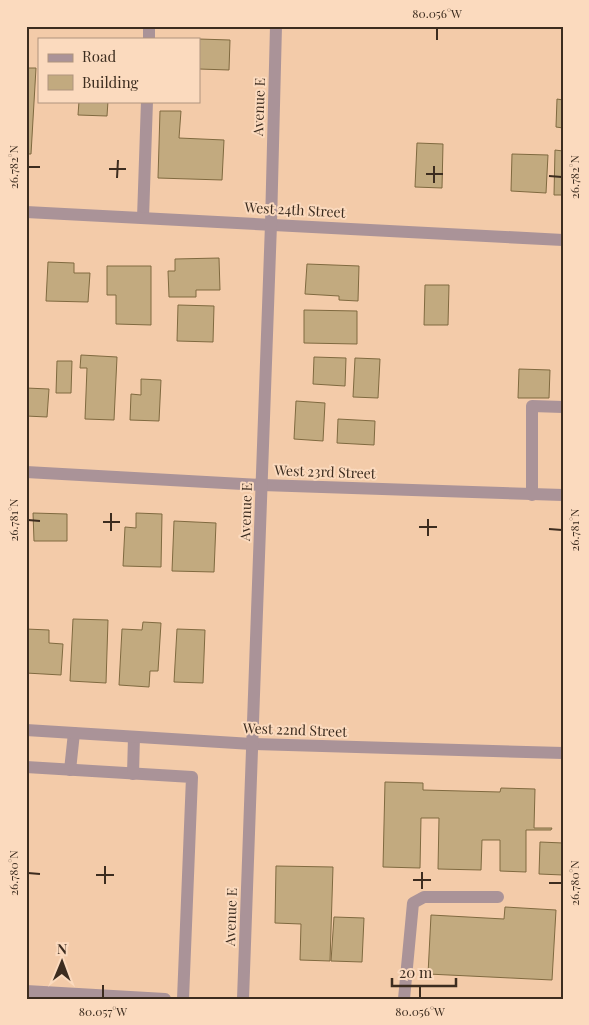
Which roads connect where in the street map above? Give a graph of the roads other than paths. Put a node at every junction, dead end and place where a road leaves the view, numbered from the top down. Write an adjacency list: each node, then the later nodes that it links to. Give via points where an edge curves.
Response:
1 (276, 26): 5 (street, Avenue E)
2 (147, 102): 4 (street)
3 (26, 212): 4 (street, West 24th Street)
4 (143, 218): 5 (street, West 24th Street)
5 (271, 224): 6 (street, West 24th Street); 9 (street, Avenue E)
6 (563, 240)
7 (563, 407): 10 (street, via 532,406)
8 (26, 472): 9 (street, West 23rd Street)
9 (262, 484): 10 (street, West 23rd Street); 15 (street, Avenue E)
10 (532, 495): 11 (street, West 23rd Street)
11 (563, 495)
12 (26, 730): 13 (street, West 22nd Street)
13 (74, 733): 14 (street, West 22nd Street); 18 (street)
14 (134, 736): 15 (street, West 22nd Street); 19 (street)
15 (252, 744): 16 (street, West 22nd Street); 24 (street, Avenue E)
16 (563, 753)
17 (26, 767): 18 (street)
18 (70, 770): 19 (street)
19 (132, 774): 23 (street, via 192,777)
20 (498, 897): 25 (street, via 424,897 413,903)
21 (26, 991): 22 (street)
22 (165, 999)
23 (184, 999)
24 (243, 999)
25 (404, 999)

